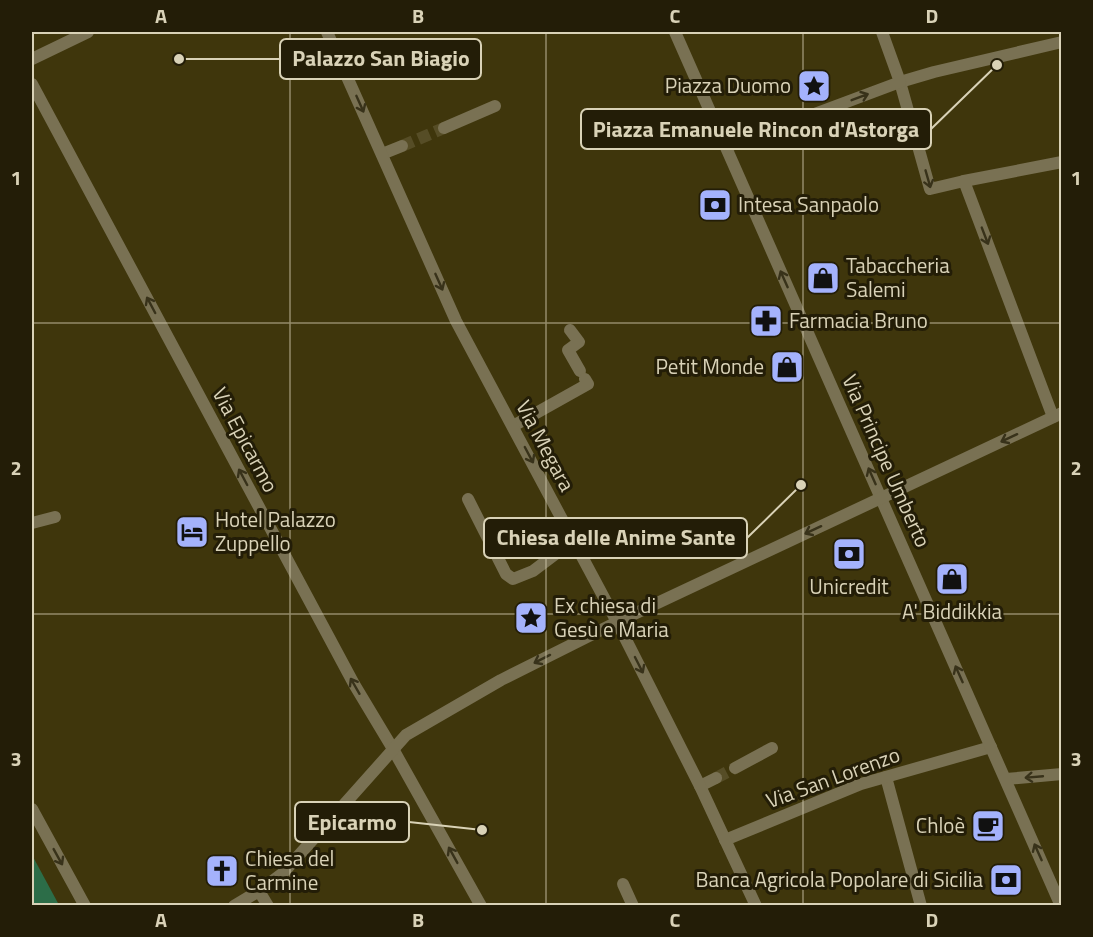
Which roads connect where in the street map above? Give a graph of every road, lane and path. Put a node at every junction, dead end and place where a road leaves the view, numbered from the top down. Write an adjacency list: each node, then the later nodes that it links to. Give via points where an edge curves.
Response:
1 (88, 32): 6 (street)
2 (327, 32): 13 (street, Via Megara, one-way to 13)
3 (675, 32): 12 (street, Via Principe Umberto)
4 (882, 32): 7 (street)
5 (1062, 42): 7 (street)
6 (32, 59)
7 (900, 82): 12 (street, one-way to 7); 15 (street, one-way to 15, via 930,189)
8 (32, 84): 27 (street, Via Epicarmo, one-way to 8, via 354,684)
9 (495, 106): 10 (street)
10 (444, 128)
11 (402, 146): 13 (street)
12 (726, 147): 19 (street, Via Principe Umberto, one-way to 12)
13 (382, 154): 18 (street, Via Megara, one-way to 18, via 456,321)
14 (1062, 162): 15 (street)
15 (964, 181): 17 (street, one-way to 17)
16 (570, 330): 18 (street, via 579,342 568,350 588,384)
17 (1057, 415): 19 (street, one-way to 19)
18 (513, 426): 23 (street, Via Megara, one-way to 23)
19 (881, 498): 24 (street, one-way to 24); 25 (street, Via Principe Umberto, one-way to 19)
20 (468, 499): 23 (street, via 506,574 513,579 533,571)
21 (55, 517): 22 (street)
22 (32, 523)
23 (574, 540): 24 (street, Via Megara)
24 (617, 622): 27 (street, one-way to 27, via 501,680 406,735); 33 (street, Via Megara, one-way to 33)
25 (991, 747): 30 (street, Via San Lorenzo); 32 (street, Via Principe Umberto)
26 (772, 748): 28 (street)
27 (393, 749): 37 (street, via 283,873); 41 (street, Via Epicarmo, one-way to 27)
28 (735, 768)
29 (1062, 774): 32 (street, one-way to 32)
30 (885, 777): 35 (street, Via San Lorenzo); 44 (street)
31 (716, 778): 33 (street)
32 (1006, 779): 45 (street, Via Principe Umberto, one-way to 32)
33 (700, 786): 35 (street, Via Megara)
34 (32, 809): 38 (street, one-way to 38)
35 (725, 840): 43 (street, Via Megara)
36 (623, 884): 42 (street)
37 (259, 891): 39 (street); 40 (street)
38 (85, 906)
39 (234, 906)
40 (268, 906)
41 (481, 906)
42 (633, 906)
43 (756, 906)
44 (921, 906)
45 (1061, 906)

